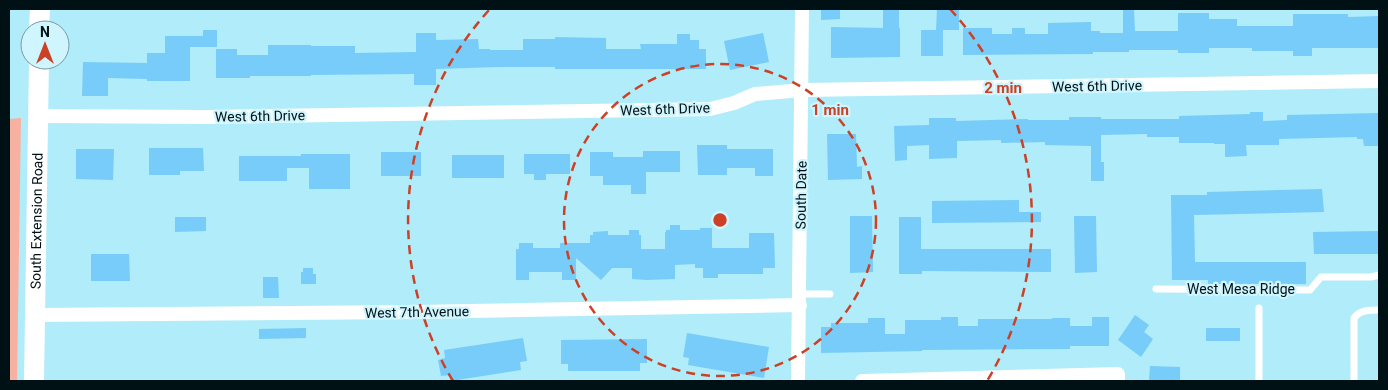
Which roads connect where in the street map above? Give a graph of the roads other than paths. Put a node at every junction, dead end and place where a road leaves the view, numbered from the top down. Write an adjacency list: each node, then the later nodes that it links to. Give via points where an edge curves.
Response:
1 (802, 9): 4 (street, South Date)
2 (39, 70): 5 (street, South Extension Road)
3 (1379, 81): 4 (street, West 6th Drive)
4 (802, 90): 5 (street, West 6th Drive, via 756,94 710,109 206,117); 9 (street, South Date)
5 (38, 116): 12 (street, South Extension Road)
6 (1379, 275): 7 (lane, West Mesa Ridge, via 1321,277 1310,290)
7 (1156, 289)
8 (830, 294): 9 (lane)
9 (800, 300): 12 (street, West 7th Avenue, via 407,312); 15 (street, South Date)
10 (1259, 308): 17 (lane)
11 (1379, 310): 18 (lane, via 1358,313 1354,318)
12 (35, 315): 14 (street, South Extension Road)
13 (1118, 378): 16 (street)
14 (34, 381)
15 (798, 381)
16 (862, 381)
17 (1258, 381)
18 (1354, 381)

